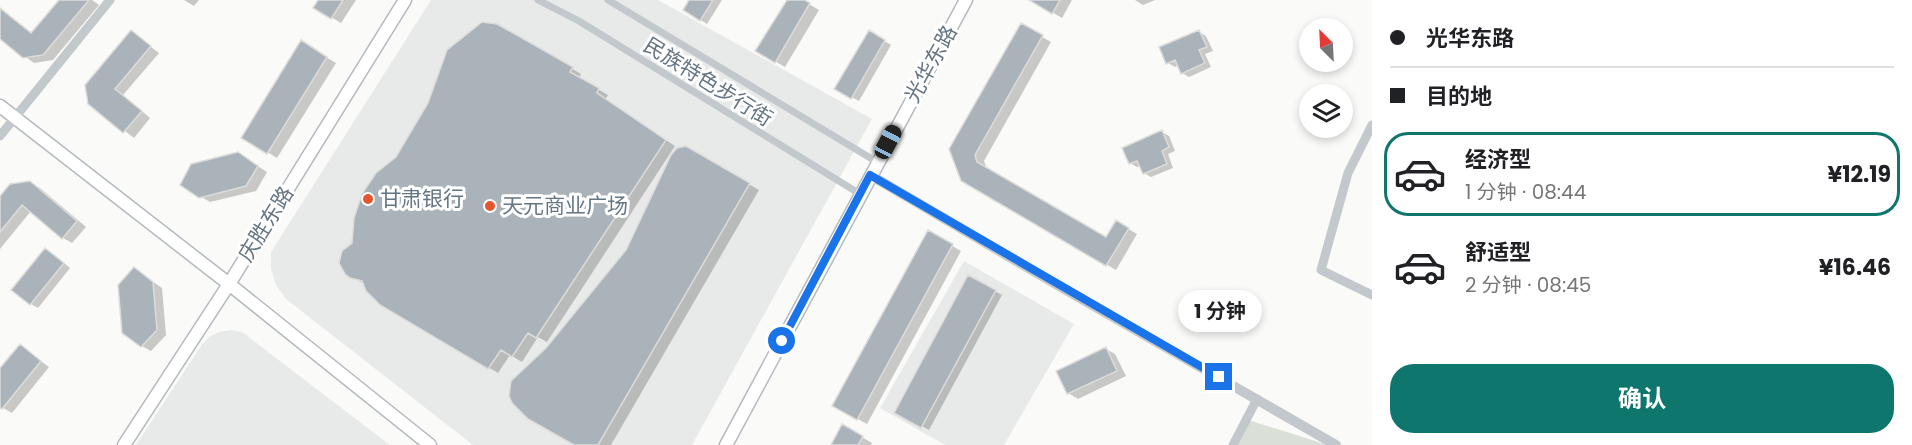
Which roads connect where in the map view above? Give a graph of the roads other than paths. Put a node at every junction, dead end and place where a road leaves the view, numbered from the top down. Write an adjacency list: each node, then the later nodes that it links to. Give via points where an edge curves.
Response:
1 (110, 0): 7 (street)
2 (405, 0): 13 (main road, 庆胜东路)
3 (537, 0): 12 (street, 民族特色步行街, via 579,21)
4 (608, 0): 10 (street, 民族特色步行街)
5 (966, 0): 10 (main road, 光华东路)
6 (0, 106): 7 (main road)
7 (15, 118): 9 (street); 13 (main road)
8 (1372, 125): 14 (street, via 1348,173 1321,270)
9 (0, 136)
10 (878, 162): 11 (main road, 光华东路)
11 (870, 175): 12 (main road, 光华东路); 15 (street)
12 (860, 194): 18 (main road, 光华东路)
13 (229, 284): 16 (main road, 庆胜东路); 17 (main road)
14 (1372, 295)
15 (1257, 399): 19 (street); 20 (street)
16 (125, 445)
17 (430, 445)
18 (726, 445)
19 (1233, 445)
20 (1336, 445)

